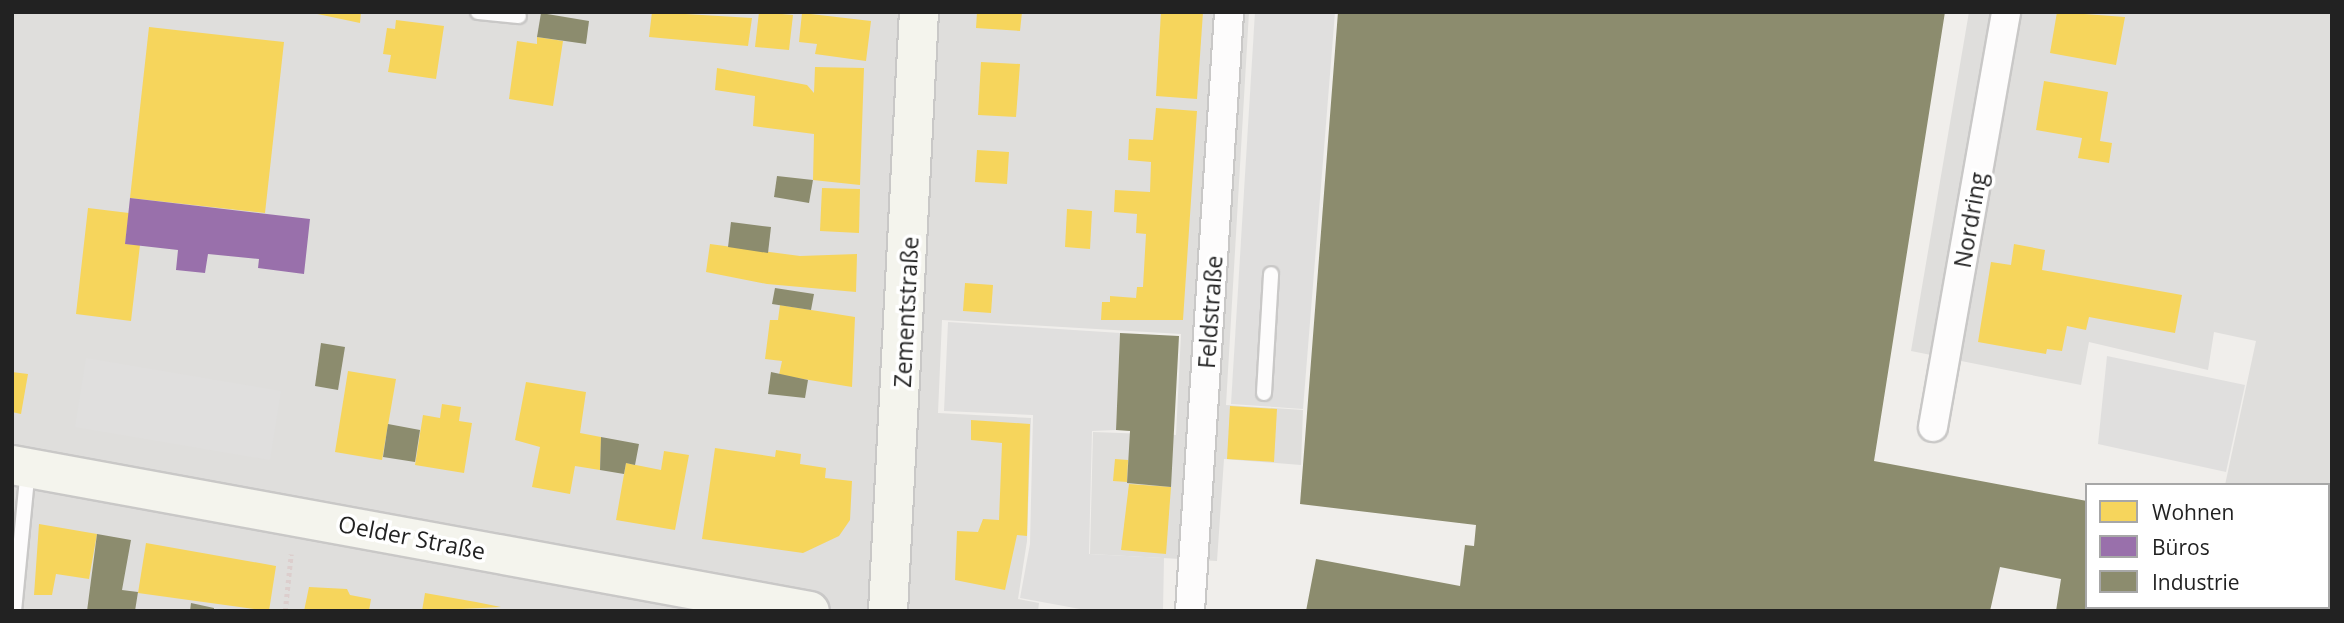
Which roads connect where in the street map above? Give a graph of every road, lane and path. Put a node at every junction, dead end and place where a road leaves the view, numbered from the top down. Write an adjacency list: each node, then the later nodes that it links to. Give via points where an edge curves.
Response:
1 (478, 12): 5 (lane)
2 (919, 12): 14 (street, Zementstraße)
3 (1229, 12): 15 (street, Feldstraße)
4 (2006, 12): 8 (street, Nordring)
5 (519, 16)
6 (1271, 274): 7 (lane)
7 (1264, 393)
8 (1933, 427)
9 (20, 466): 10 (street, Oelder Straße); 11 (lane)
10 (294, 515): 12 (path); 13 (street, Oelder Straße)
11 (14, 611)
12 (285, 611)
13 (810, 611)
14 (888, 611)
15 (1190, 611)

